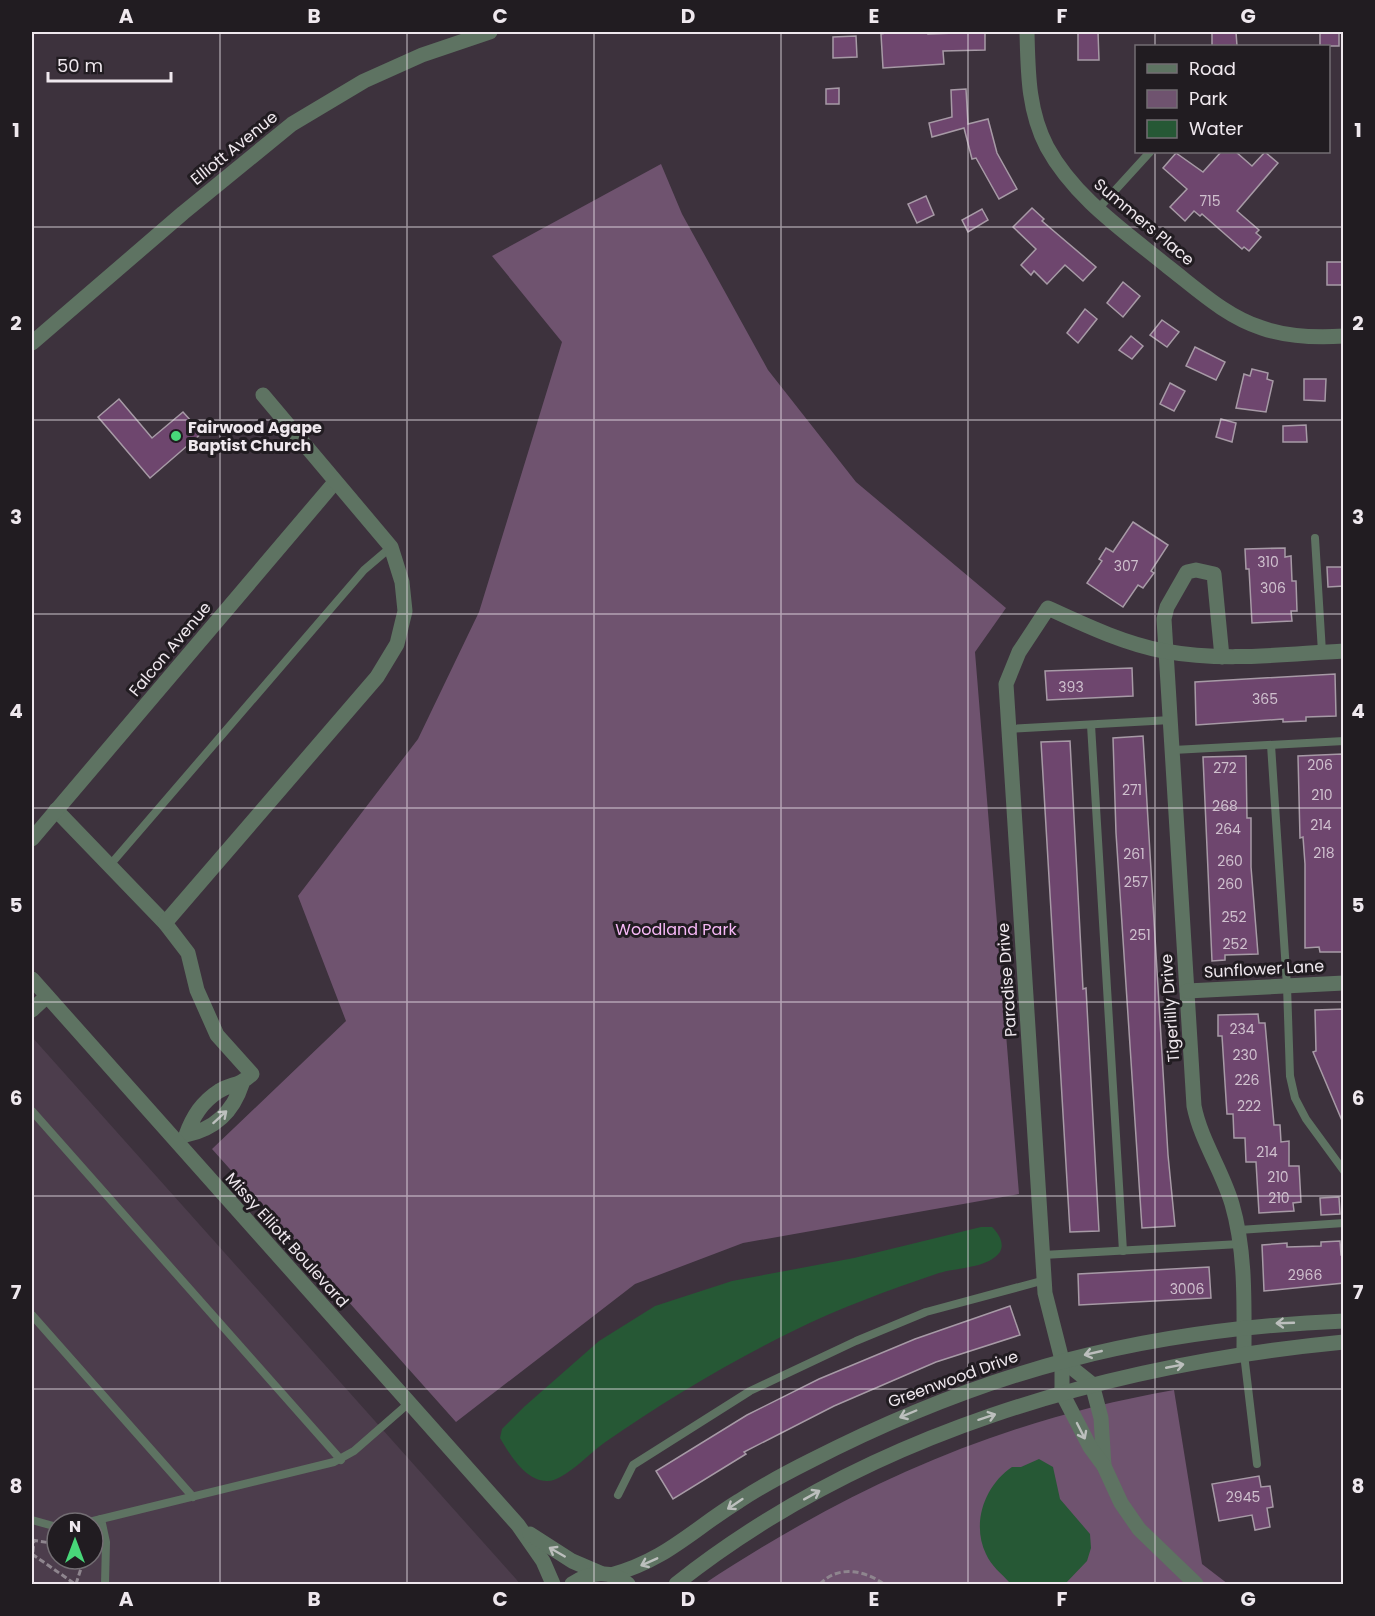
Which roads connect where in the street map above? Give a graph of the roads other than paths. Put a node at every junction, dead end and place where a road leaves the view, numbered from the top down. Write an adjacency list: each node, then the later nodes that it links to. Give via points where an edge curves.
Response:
1 (490, 32): 6 (street, Elliott Avenue, via 364,81 292,124)
2 (1027, 32): 4 (street, Summers Place, via 1028,84 1039,128 1058,164)
3 (1149, 153): 4 (lane)
4 (1098, 209): 5 (street, Summers Place, via 1218,307 1242,320 1282,334)
5 (1344, 336)
6 (32, 343)
7 (264, 395): 8 (street)
8 (336, 482): 10 (street); 21 (street, Falcon Avenue)
9 (1315, 538): 13 (lane)
10 (391, 547): 23 (lane, via 364,570); 24 (street, via 402,582 405,610 397,644 377,677)
11 (1344, 651): 13 (street)
12 (1167, 652): 14 (street); 14 (street, Tigerlilly Drive, via 1167,607 1188,572 1196,570 1214,574 1216,580); 15 (street, Tigerlilly Drive); 17 (street, Paradise Drive, via 1048,608 1019,652 1006,684)
13 (1322, 652): 14 (street)
14 (1222, 657)
15 (1171, 720): 16 (lane); 20 (street, Tigerlilly Drive)
16 (1091, 725): 17 (lane); 36 (lane)
17 (1009, 729): 37 (street, Paradise Drive)
18 (1344, 741): 19 (lane)
19 (1271, 745): 20 (lane); 27 (lane)
20 (1173, 750): 28 (street, Tigerlilly Drive)
21 (56, 810): 22 (street, Falcon Avenue); 23 (street)
22 (32, 839)
23 (110, 865): 24 (street)
24 (165, 923): 32 (street, via 188,953 197,990 218,1035 247,1079 220,1090 194,1114)
25 (32, 979): 29 (street, Missy Elliott Boulevard)
26 (1344, 983): 27 (street, Sunflower Lane)
27 (1287, 986): 28 (street, Sunflower Lane); 33 (lane, via 1290,1076 1295,1098)
28 (1187, 991): 35 (street, Tigerlilly Drive, via 1198,1127 1224,1182)
29 (47, 996): 30 (street); 32 (street, Missy Elliott Boulevard)
30 (32, 1010)
31 (32, 1111): 48 (lane)
32 (181, 1139): 47 (street, Missy Elliott Boulevard)
33 (1344, 1171)
34 (1344, 1223): 35 (lane)
35 (1239, 1237): 36 (lane); 41 (street, Tigerlilly Drive)
36 (1123, 1251): 37 (lane)
37 (1043, 1255): 38 (street, Paradise Drive)
38 (1045, 1280): 44 (street, Paradise Drive); 51 (lane, via 926,1312 750,1391 633,1465)
39 (32, 1315): 52 (lane)
40 (1344, 1321): 41 (street, Greenwood Drive, one-way to 41)
41 (1244, 1327): 43 (street, Tigerlilly Drive); 44 (street, Greenwood Drive, one-way to 44, via 1169,1337)
42 (1344, 1342): 43 (street)
43 (1244, 1354): 45 (street, one-way to 43); 49 (lane)
44 (1062, 1360): 45 (street); 46 (street, Paradise Drive); 56 (street, Greenwood Drive, one-way to 56, via 996,1380 896,1419 739,1501 658,1558)
45 (1092, 1384): 46 (street); 50 (street, via 1101,1418)
46 (1062, 1393): 50 (street, one-way to 50, via 1090,1448); 61 (street, one-way to 46, via 786,1509 838,1481 975,1421)
47 (409, 1402): 48 (lane); 54 (street, Missy Elliott Boulevard)
48 (341, 1460): 52 (lane)
49 (1257, 1464)
50 (1104, 1466): 62 (street, via 1120,1503 1139,1529)
51 (618, 1495)
52 (193, 1497): 53 (lane)
53 (105, 1518)
54 (518, 1525): 56 (street, Missy Elliott Boulevard, one-way to 54, via 545,1545); 58 (street, Missy Elliott Boulevard, via 543,1561)
55 (105, 1537): 57 (lane)
56 (605, 1574): 59 (street, Greenwood Drive, via 589,1575); 60 (street, Missy Elliott Boulevard)
57 (105, 1584)
58 (553, 1584)
59 (572, 1584)
60 (628, 1584)
61 (676, 1584)
62 (1196, 1584)

